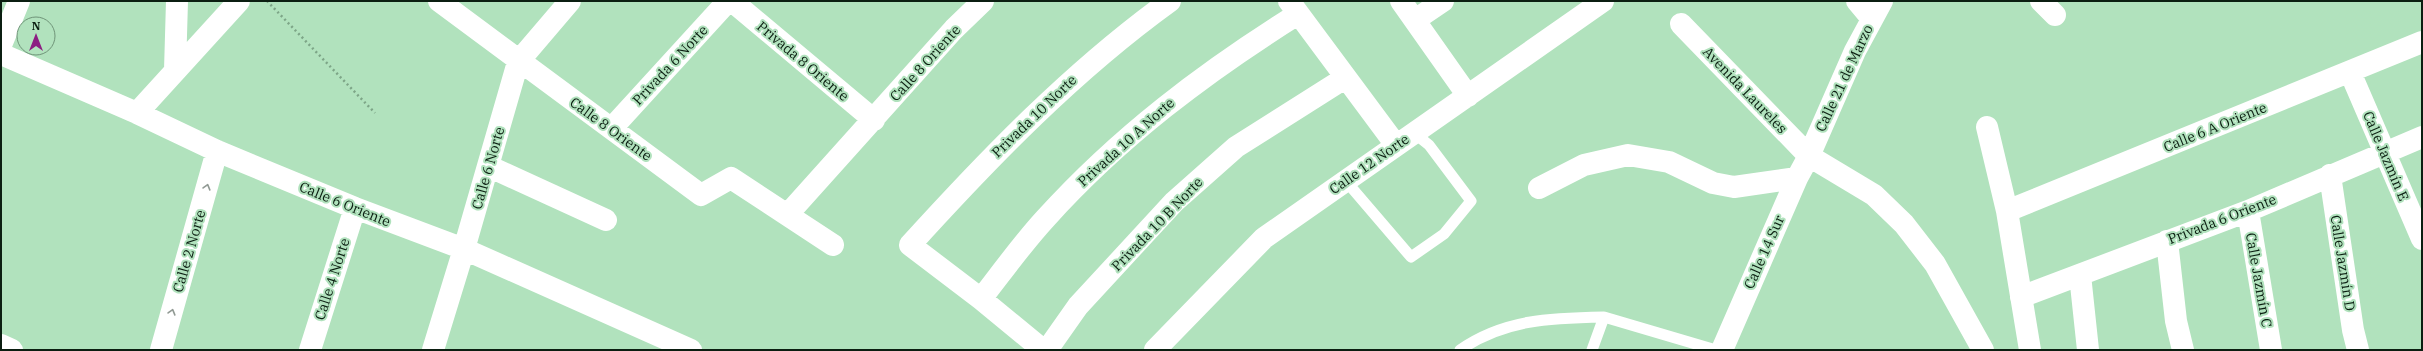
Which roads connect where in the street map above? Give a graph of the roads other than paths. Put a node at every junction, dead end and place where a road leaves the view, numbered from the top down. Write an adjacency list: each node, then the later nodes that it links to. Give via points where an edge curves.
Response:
1 (18, 1): 19 (street)
2 (177, 1): 22 (street)
3 (239, 1): 22 (street)
4 (439, 1): 21 (street, Calle 8 Oriente)
5 (570, 1): 21 (street, Calle 6 Norte)
6 (728, 1): 29 (street, Privada 6 Norte)
7 (732, 1): 27 (street, Privada 8 Oriente)
8 (983, 1): 27 (street, Calle 8 Oriente, via 954,29)
9 (1170, 1): 52 (street, Privada 10 Norte, via 1079,74 985,163 910,245)
10 (1401, 1): 16 (street)
11 (1443, 1): 16 (street)
12 (1603, 1): 25 (street, Calle 12 Norte)
13 (1857, 1): 15 (street)
14 (1293, 7): 24 (street); 52 (street, Privada 10 A Norte, via 1153,115 1095,168 1044,220)
15 (1877, 10): 35 (street, Calle 21 de Marzo, via 1831,103)
16 (1415, 20): 25 (street)
17 (1681, 24): 35 (street, Avenida Laureles)
18 (2422, 42): 23 (street, Calle 6 A Oriente)
19 (1, 45)
20 (1, 54): 26 (street, Calle 6 Oriente)
21 (518, 62): 29 (street, Calle 8 Oriente); 36 (street, Calle 6 Norte)
22 (175, 70): 26 (street)
23 (2350, 72): 34 (street, Calle Jazmín E); 42 (street, Calle 6 A Oriente)
24 (1345, 78): 32 (street); 59 (street, Privada 10 B Norte, via 1236,147 1174,202 1078,306)
25 (1468, 96): 30 (street, Calle 12 Norte)
26 (137, 113): 33 (street, Calle 6 Oriente)
27 (874, 120): 44 (street, Calle 8 Oriente)
28 (1987, 127): 42 (street)
29 (612, 128): 44 (street, Calle 8 Oriente, via 701,195 731,178)
30 (1414, 133): 32 (street, Calle 12 Norte); 39 (lane, via 1429,146 1470,201 1444,234 1416,254 1411,257)
31 (2422, 137): 34 (street, Privada 6 Oriente)
32 (1396, 145): 39 (street, Calle 12 Norte)
33 (217, 151): 41 (street, Calle 6 Oriente); 54 (street, Calle 2 Norte, one-way to 33)
34 (2384, 152): 37 (street, Privada 6 Oriente); 46 (street, Calle Jazmín E)
35 (1809, 156): 38 (street, Calle 14 Sur); 65 (street, Avenida Laureles, via 1874,195 1904,224 1935,264)
36 (488, 166): 45 (street); 49 (street, Calle 6 Norte)
37 (2330, 176): 43 (street, Privada 6 Oriente); 70 (street, Calle Jazmín D)
38 (1797, 178): 40 (street, via 1734,187 1713,183 1669,162 1628,155 1584,165); 64 (street, Calle 14 Sur)
39 (1346, 180): 60 (street, Calle 12 Norte, via 1264,238)
40 (1539, 188)
41 (355, 208): 49 (street, Calle 6 Oriente); 55 (street, Calle 4 Norte)
42 (2007, 211): 51 (street)
43 (2248, 211): 47 (street, Privada 6 Oriente); 69 (street, Calle Jazmín C)
44 (788, 214): 48 (street, Calle 8 Oriente)
45 (606, 220)
46 (2421, 236)
47 (2166, 241): 50 (street, Privada 6 Oriente); 68 (street)
48 (833, 245)
49 (464, 250): 56 (street, Calle 6 Norte); 57 (street, Calle 6 Oriente)
50 (2080, 275): 51 (street, Privada 6 Oriente); 67 (street)
51 (2021, 297): 66 (street)
52 (981, 299): 58 (street)
53 (1604, 317): 61 (lane, via 1543,319 1497,330); 62 (lane); 63 (lane)
54 (161, 350)
55 (310, 350)
56 (433, 350)
57 (691, 350)
58 (1043, 350)
59 (1047, 350)
60 (1155, 350)
61 (1460, 350)
62 (1592, 350)
63 (1716, 350)
64 (1722, 350)
65 (1983, 350)
66 (2030, 350)
67 (2088, 350)
68 (2182, 350)
69 (2271, 350)
70 (2358, 350)

